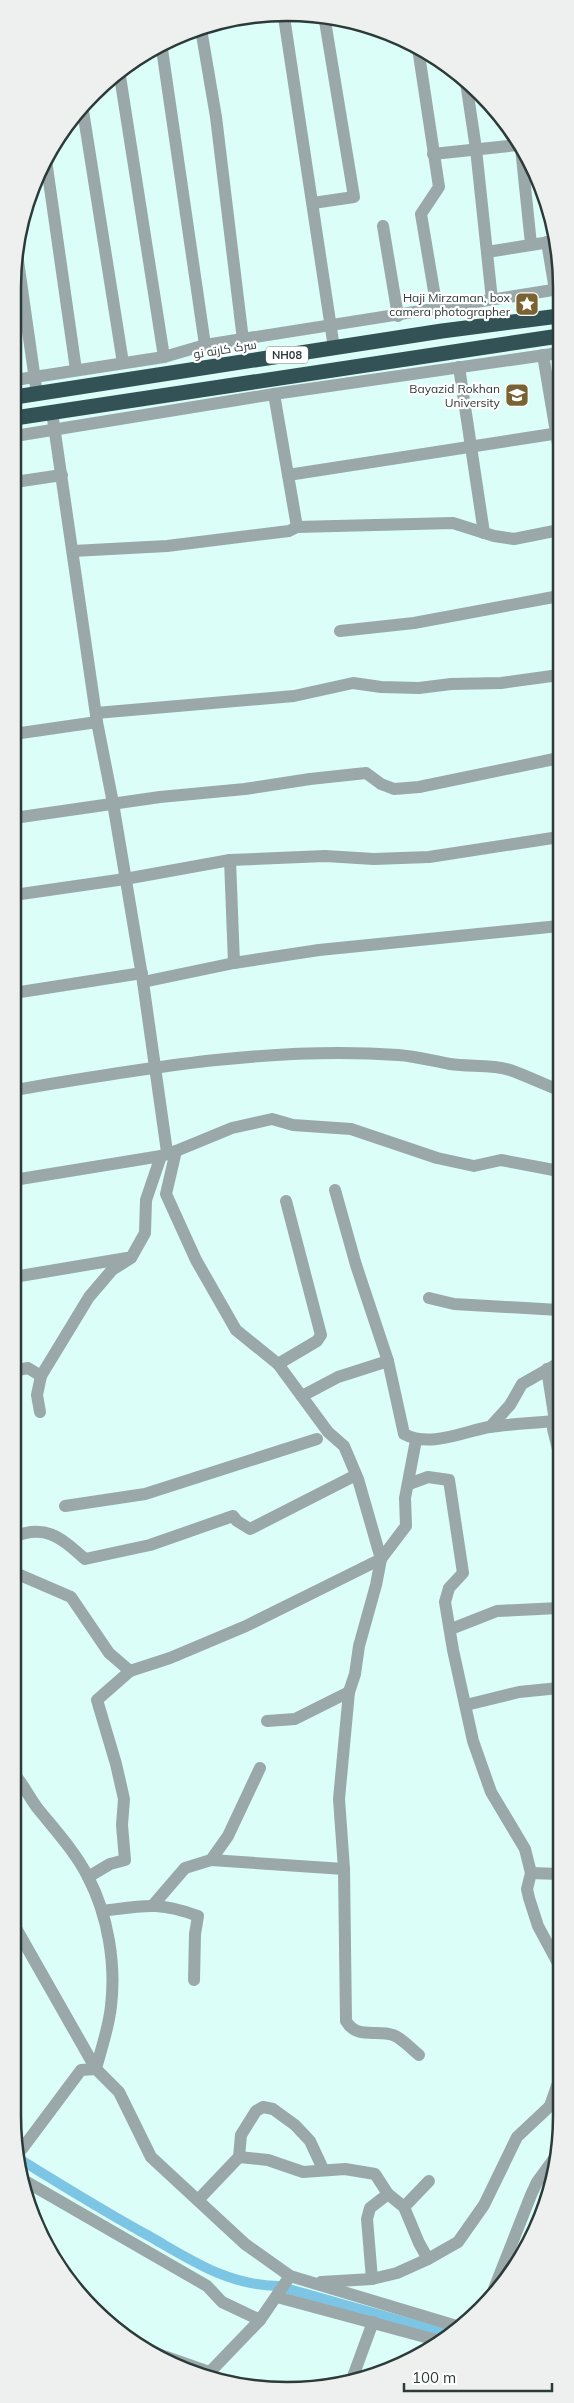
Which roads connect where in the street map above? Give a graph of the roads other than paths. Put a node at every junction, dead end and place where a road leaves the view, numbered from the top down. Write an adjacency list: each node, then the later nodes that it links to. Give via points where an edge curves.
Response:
1 (285, 21): 14 (street)
2 (326, 24): 14 (street, via 354,196)
3 (202, 35): 27 (street, via 216,117)
4 (163, 52): 28 (street)
5 (419, 57): 11 (street)
6 (121, 80): 32 (street)
7 (468, 92): 10 (street)
8 (84, 116): 33 (street)
9 (512, 146): 10 (street)
10 (476, 149): 11 (street); 18 (street)
11 (433, 154): 22 (street, via 439,187 420,214)
12 (523, 165): 17 (street)
13 (43, 184): 35 (street)
14 (313, 203): 25 (street)
15 (383, 226): 23 (street)
16 (549, 242): 17 (street)
17 (531, 244): 18 (street)
18 (488, 252): 20 (street)
19 (553, 291): 20 (street)
20 (492, 300): 22 (street)
21 (21, 304): 36 (street)
22 (437, 309): 23 (street)
23 (398, 316): 25 (street)
24 (553, 317): 29 (highway, سرک کارته نو / NH08)
25 (330, 325): 27 (street); 29 (street)
26 (553, 337): 42 (highway, NH08)
27 (243, 340): 28 (street)
28 (205, 346): 32 (street)
29 (334, 348): 38 (highway, سرک کارته نو / NH08)
30 (553, 354): 31 (street)
31 (543, 355): 34 (street); 41 (street)
32 (164, 357): 33 (street)
33 (123, 363): 35 (street)
34 (459, 367): 39 (street); 47 (street)
35 (76, 370): 36 (street)
36 (34, 377): 37 (street); 38 (street)
37 (21, 379)
38 (37, 394): 40 (highway, سرک کارته نو / NH08)
39 (274, 394): 44 (street); 49 (street)
40 (21, 396)
41 (553, 407)
42 (52, 412): 43 (highway, NH08); 44 (street)
43 (21, 417)
44 (55, 430): 46 (street); 48 (street)
45 (553, 434): 47 (street)
46 (21, 435)
47 (470, 448): 49 (street); 53 (street)
48 (62, 475): 50 (street); 54 (street)
49 (288, 475): 51 (street)
50 (21, 481)
51 (297, 527): 53 (street, via 453,523); 54 (street, via 289,531 205,542)
52 (553, 531): 53 (street, via 514,539)
53 (484, 533)
54 (73, 551): 58 (street)
55 (553, 597): 56 (street, via 414,623)
56 (340, 631)
57 (553, 676): 58 (street, via 419,688 353,683 294,696)
58 (96, 718): 59 (street); 61 (street)
59 (21, 733)
60 (553, 759): 61 (street, via 419,787 394,789 366,773)
61 (113, 803): 62 (street); 65 (street)
62 (21, 817)
63 (553, 838): 64 (street, via 429,857 374,859 325,856)
64 (230, 860): 65 (street); 68 (street)
65 (126, 878): 66 (street); 69 (street)
66 (21, 894)
67 (553, 927): 68 (street, via 319,950)
68 (234, 963): 69 (street)
69 (142, 978): 70 (street); 71 (street)
70 (21, 992)
71 (155, 1067): 72 (street, via 268,1054 399,1055 508,1070); 73 (street); 74 (street)
72 (553, 1088)
73 (21, 1089)
74 (168, 1153): 75 (street, via 232,1128 272,1119 293,1125 351,1129 437,1158 474,1166 501,1160); 76 (street); 79 (street, via 146,1200 145,1233); 84 (street, via 166,1194 196,1260 236,1330)
75 (553, 1170)
76 (21, 1179)
77 (335, 1190): 83 (street)
78 (286, 1201): 84 (street, via 321,1335 317,1341)
79 (131, 1258): 80 (street); 88 (street, via 112,1270 89,1297)
80 (21, 1276)
81 (428, 1298): 82 (street, via 454,1304)
82 (553, 1310)
83 (388, 1361): 89 (street, via 338,1377); 95 (street, via 401,1427 404,1434)
84 (278, 1364): 89 (street)
85 (553, 1366): 86 (street)
86 (547, 1369): 90 (street); 93 (street, via 522,1384 510,1405)
87 (21, 1370): 88 (street, via 28,1368)
88 (41, 1376): 91 (street, via 37,1395)
89 (302, 1396): 96 (street, via 328,1432 344,1446)
90 (553, 1407)
91 (40, 1412)
92 (553, 1426): 93 (street)
93 (490, 1427): 95 (street, via 449,1437)
94 (317, 1439): 98 (street, via 145,1494)
95 (416, 1440): 97 (street)
96 (356, 1476): 99 (street, via 250,1529 233,1516 150,1546 85,1559 54,1534 37,1531); 100 (street)
97 (409, 1484): 100 (street, via 405,1498 406,1526); 103 (street, via 428,1477 449,1480 463,1573 449,1588 445,1602)
98 (65, 1506)
99 (21, 1535)
100 (381, 1558): 104 (street, via 246,1626); 106 (street)
101 (21, 1575): 104 (street, via 71,1597 109,1652)
102 (553, 1608): 103 (street, via 497,1611)
103 (451, 1629): 107 (street)
104 (130, 1671): 115 (street, via 97,1700 124,1799 125,1860 110,1864)
105 (553, 1689): 107 (street, via 519,1692)
106 (349, 1692): 108 (street, via 295,1719); 112 (street, via 338,1798)
107 (466, 1705): 113 (street, via 473,1741 487,1781 525,1849)
108 (267, 1721)
109 (260, 1768): 111 (street, via 228,1836)
110 (21, 1781): 115 (street, via 31,1801)
111 (210, 1860): 112 (street); 116 (street, via 185,1868)
112 (344, 1869): 121 (street, via 346,2022 359,2032 394,2035)
113 (531, 1873): 114 (street); 119 (street, via 528,1898)
114 (553, 1874)
115 (88, 1877): 117 (street)
116 (154, 1904): 117 (street); 120 (street, via 198,1916)
117 (102, 1911): 122 (street, via 111,1950 111,2007)
118 (21, 1937): 122 (street)
119 (553, 1954)
120 (194, 1980)
121 (418, 2055)
122 (96, 2069): 124 (street, via 81,2070); 131 (street, via 119,2092 151,2157)
123 (553, 2106): 133 (street, via 517,2137 484,2205 458,2242)
124 (24, 2147)
125 (239, 2157): 127 (street, via 268,2160 304,2172); 127 (street, via 240,2135 256,2111 263,2107 273,2109 295,2125 310,2142); 131 (street)
126 (548, 2167): 134 (street, via 531,2195)
127 (323, 2169): 130 (street, via 375,2174)
128 (429, 2181): 132 (street)
129 (30, 2183): 139 (street, via 207,2286 222,2302)
130 (388, 2194): 132 (street); 135 (street, via 370,2208)
131 (198, 2200): 136 (street)
132 (404, 2207): 133 (street)
133 (428, 2259): 135 (street, via 397,2273)
134 (498, 2278)
135 (372, 2279): 137 (street)
136 (287, 2281): 137 (street); 138 (street)
137 (306, 2282): 141 (street)
138 (277, 2297): 139 (street); 140 (street)
139 (260, 2320): 143 (street)
140 (373, 2322): 142 (street); 144 (street)
141 (452, 2325)
142 (432, 2339)
143 (211, 2371)
144 (353, 2374)

